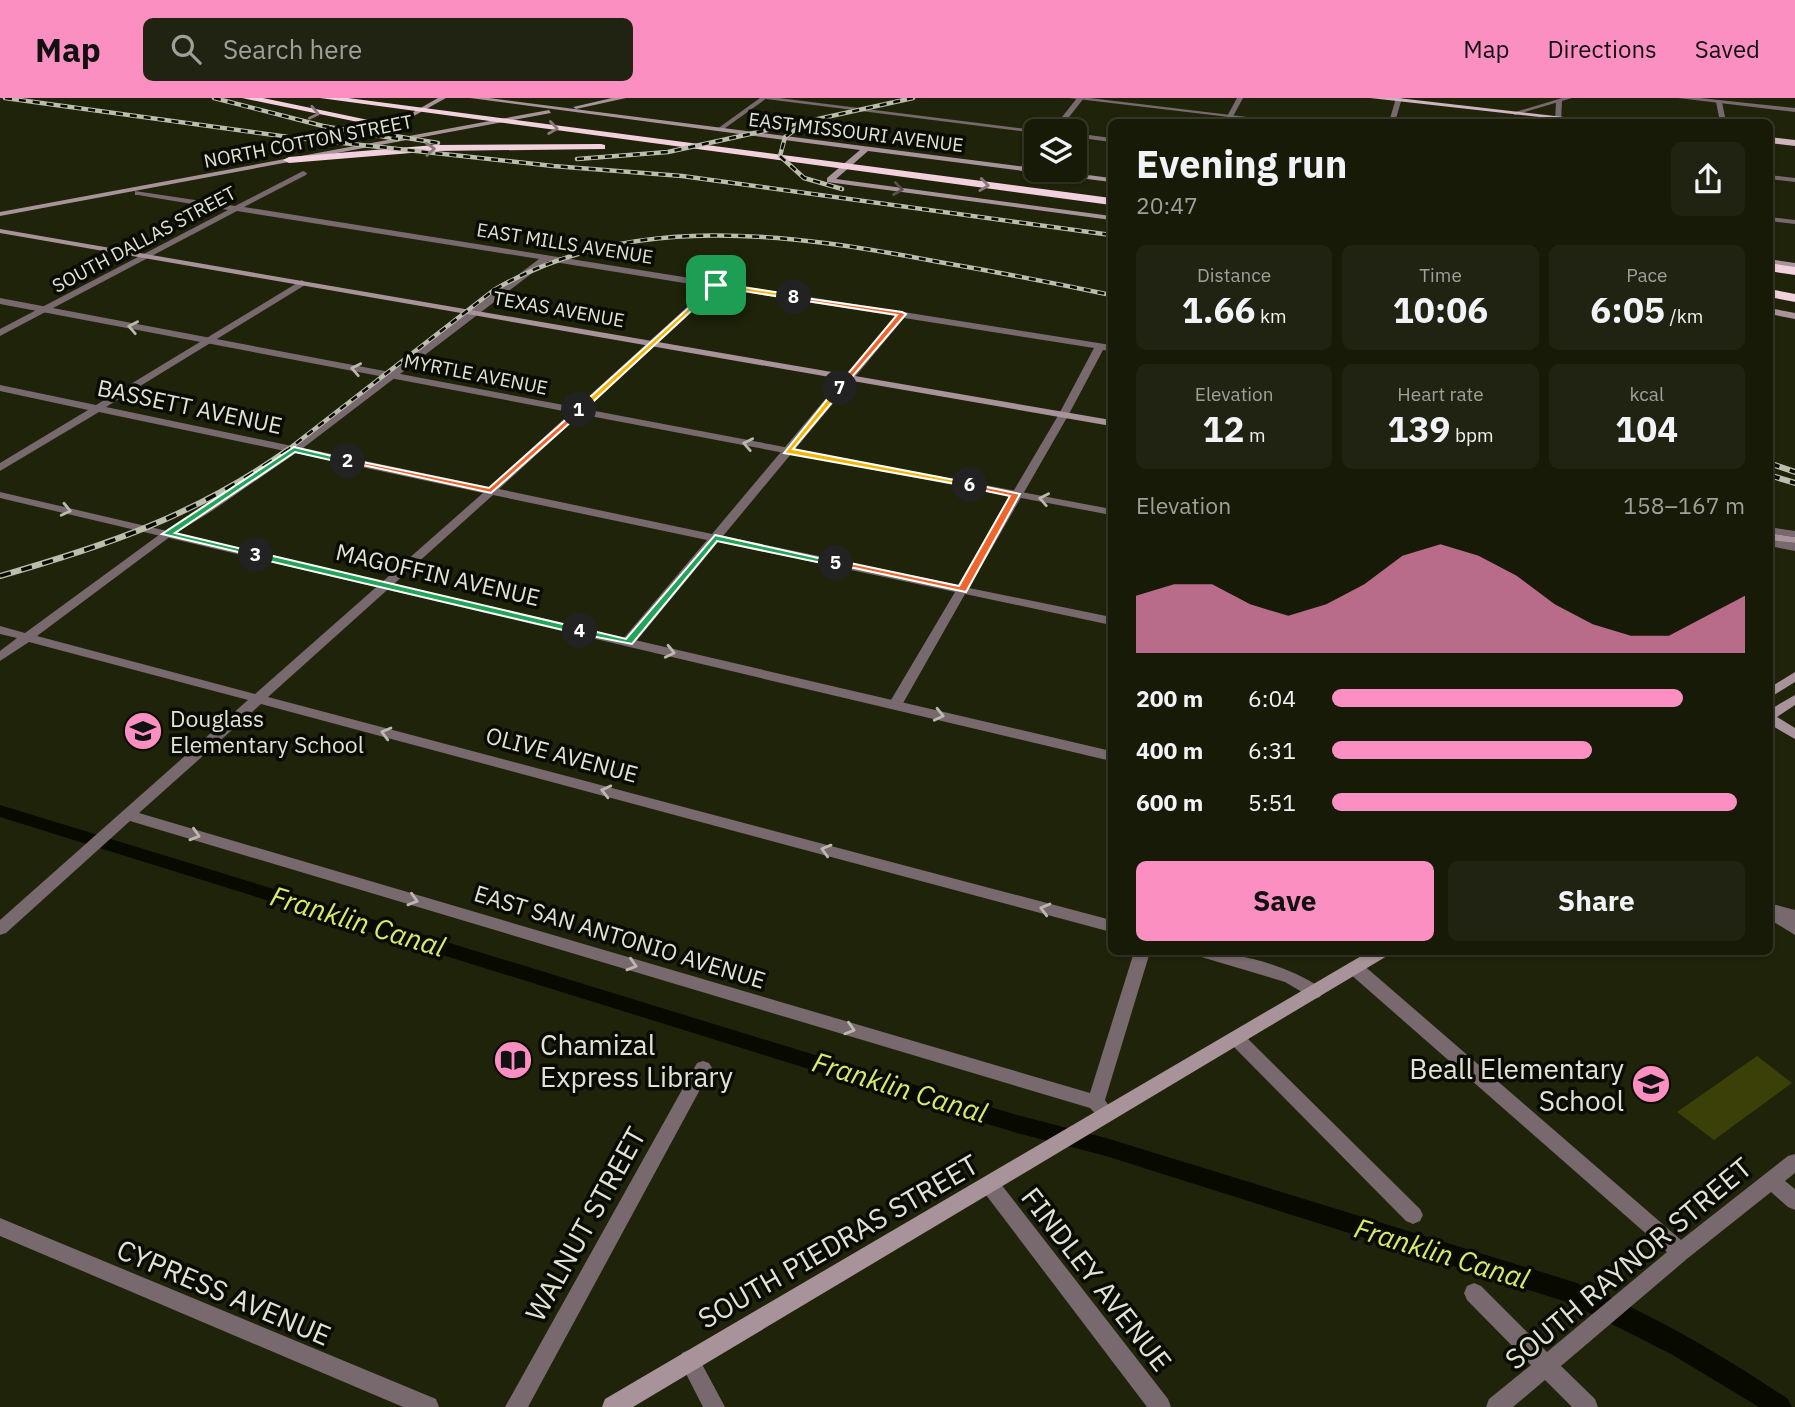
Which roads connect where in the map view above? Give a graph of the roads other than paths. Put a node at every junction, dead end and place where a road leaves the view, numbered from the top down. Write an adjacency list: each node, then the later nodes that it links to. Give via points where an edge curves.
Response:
1 (247, 98): 30 (highway, one-way to 30)
2 (325, 98): 16 (highway)
3 (402, 98): 45 (highway)
4 (443, 98): 30 (main road)
5 (473, 98): 20 (main road, EAST MISSOURI AVENUE)
6 (604, 98): 19 (street)
7 (623, 98): 19 (main road, NORTH COTTON STREET)
8 (763, 98): 31 (street); 32 (street)
9 (1072, 98): 14 (street)
10 (1240, 98): 25 (street)
11 (1374, 98): 15 (main road)
12 (1569, 98): 17 (street)
13 (1681, 98): 18 (street)
14 (1081, 99): 24 (street); 25 (street)
15 (1399, 99): 23 (main road); 26 (street)
16 (340, 100): 41 (highway, one-way to 41)
17 (1559, 101): 23 (street); 28 (street)
18 (1719, 102): 21 (street); 29 (street)
19 (597, 103): 20 (main road, NORTH COTTON STREET); 22 (main road, via 587,110)
20 (562, 109): 22 (main road, EAST MISSOURI AVENUE); 38 (main road, NORTH COTTON STREET)
21 (1795, 110)
22 (592, 113): 32 (main road, EAST MISSOURI AVENUE)
23 (1515, 113): 27 (main road)
24 (1064, 119)
25 (1228, 119)
26 (1393, 119)
27 (1552, 119)
28 (1558, 119)
29 (1722, 119)
30 (392, 126)
31 (1024, 129)
32 (719, 130): 37 (main road, EAST MISSOURI AVENUE)
33 (1087, 137): 34 (street)
34 (1108, 140)
35 (1773, 140): 36 (main road)
36 (1795, 143)
37 (866, 149): 39 (main road, EAST MISSOURI AVENUE); 50 (main road, one-way to 50, via 830,180)
38 (289, 160): 41 (highway, one-way to 41, via 435,148 594,146); 49 (main road, NORTH COTTON STREET)
39 (1023, 169): 43 (main road, EAST MISSOURI AVENUE)
40 (303, 173): 48 (street, SOUTH DALLAS STREET)
41 (892, 173): 47 (highway, one-way to 47)
42 (1773, 177): 44 (street)
43 (1108, 180)
44 (1795, 180)
45 (1108, 188)
46 (138, 193): 48 (street, EAST MILLS AVENUE)
47 (1108, 202)
48 (235, 209): 54 (street, SOUTH DALLAS STREET); 55 (street, EAST MILLS AVENUE)
49 (0, 215)
50 (1108, 218)
51 (1773, 219): 52 (street)
52 (1795, 222)
53 (0, 231): 54 (main road, TEXAS AVENUE)
54 (146, 256): 59 (main road, TEXAS AVENUE); 65 (street, SOUTH DALLAS STREET)
55 (546, 258): 61 (street, EAST MILLS AVENUE); 67 (street)
56 (1773, 265): 57 (highway)
57 (1795, 268)
58 (1773, 279): 60 (highway)
59 (302, 283): 67 (main road, TEXAS AVENUE); 71 (street)
60 (1795, 283)
61 (716, 285): 68 (street, EAST MILLS AVENUE); 72 (street)
62 (1773, 294): 63 (highway)
63 (1795, 298)
64 (0, 301): 65 (street, MYRTLE AVENUE)
65 (43, 310): 70 (street, SOUTH DALLAS STREET); 71 (street, MYRTLE AVENUE, one-way to 65)
66 (1773, 312): 69 (main road)
67 (475, 313): 72 (main road, TEXAS AVENUE); 74 (street)
68 (902, 314): 73 (street, EAST MILLS AVENUE); 75 (street)
69 (1795, 316)
70 (0, 333)
71 (208, 341): 74 (street, MYRTLE AVENUE, one-way to 71); 77 (street)
72 (653, 344): 75 (main road, TEXAS AVENUE); 78 (street)
73 (1105, 347): 79 (street)
74 (391, 375): 78 (street, MYRTLE AVENUE); 81 (street)
75 (849, 377): 79 (main road, TEXAS AVENUE); 82 (street)
76 (0, 388): 77 (street, BASSETT AVENUE)
77 (98, 408): 81 (street, BASSETT AVENUE); 83 (street)
78 (578, 411): 82 (street, MYRTLE AVENUE, one-way to 78); 84 (street)
79 (1064, 414): 80 (main road, TEXAS AVENUE); 85 (street)
80 (1108, 422)
81 (294, 450): 84 (street, BASSETT AVENUE); 89 (street)
82 (788, 451): 85 (street, MYRTLE AVENUE); 92 (street)
83 (0, 468)
84 (491, 491): 92 (street, BASSETT AVENUE); 96 (street)
85 (1016, 494): 87 (street, MYRTLE AVENUE, one-way to 85); 97 (street)
86 (0, 495): 89 (street, MAGOFFIN AVENUE, one-way to 89)
87 (1108, 511)
88 (1773, 531): 90 (street)
89 (167, 534): 96 (street, MAGOFFIN AVENUE); 100 (street)
90 (1795, 534)
91 (1773, 537): 93 (main road)
92 (715, 538): 97 (street, BASSETT AVENUE); 101 (street)
93 (1795, 540)
94 (1773, 543): 95 (street)
95 (1795, 547)
96 (385, 585): 101 (street, MAGOFFIN AVENUE); 105 (street)
97 (962, 590): 98 (street, BASSETT AVENUE); 106 (street)
98 (1108, 620)
99 (0, 631): 100 (street, OLIVE AVENUE)
100 (27, 638): 102 (street); 105 (street, OLIVE AVENUE)
101 (628, 642): 106 (street, MAGOFFIN AVENUE, one-way to 106)
102 (0, 657)
103 (1795, 676): 104 (main road)
104 (1773, 691)
105 (259, 699): 111 (street); 115 (street, OLIVE AVENUE, one-way to 105)
106 (895, 705): 110 (street, MAGOFFIN AVENUE, one-way to 110)
107 (1780, 708): 108 (main road); 109 (main road)
108 (1795, 716)
109 (1795, 734)
110 (1108, 755)
111 (130, 816): 116 (street); 125 (street, EAST SAN ANTONIO AVENUE, one-way to 125)
112 (1773, 912): 114 (street)
113 (1773, 914): 117 (street)
114 (1795, 916)
115 (1108, 925)
116 (0, 929)
117 (1795, 929)
118 (1141, 955): 125 (street)
119 (1214, 955): 122 (street, via 1290,977)
120 (1376, 955): 121 (main road, SOUTH PIEDRAS STREET)
121 (1355, 968): 122 (main road, SOUTH PIEDRAS STREET); 132 (street)
122 (1314, 992): 123 (main road, SOUTH PIEDRAS STREET)
123 (1236, 1038): 125 (main road, SOUTH PIEDRAS STREET); 130 (street)
124 (703, 1068): 137 (street, WALNUT STREET)
125 (1102, 1108): 128 (main road, SOUTH PIEDRAS STREET, via 1087,1127)
126 (1795, 1162): 127 (street, SOUTH RAYNOR STREET)
127 (1771, 1181): 129 (street); 132 (street, SOUTH RAYNOR STREET)
128 (990, 1185): 134 (main road, SOUTH PIEDRAS STREET); 140 (street, FINDLEY AVENUE)
129 (1795, 1200)
130 (1413, 1215)
131 (0, 1227): 136 (street, CYPRESS AVENUE)
132 (1681, 1252): 135 (street, SOUTH RAYNOR STREET)
133 (1474, 1293): 135 (street)
134 (690, 1360): 138 (main road, SOUTH PIEDRAS STREET); 139 (street)
135 (1547, 1366): 141 (street, SOUTH RAYNOR STREET); 142 (street)
136 (428, 1407)
137 (516, 1407)
138 (613, 1407)
139 (714, 1407)
140 (1160, 1407)
141 (1497, 1407)
142 (1587, 1407)

